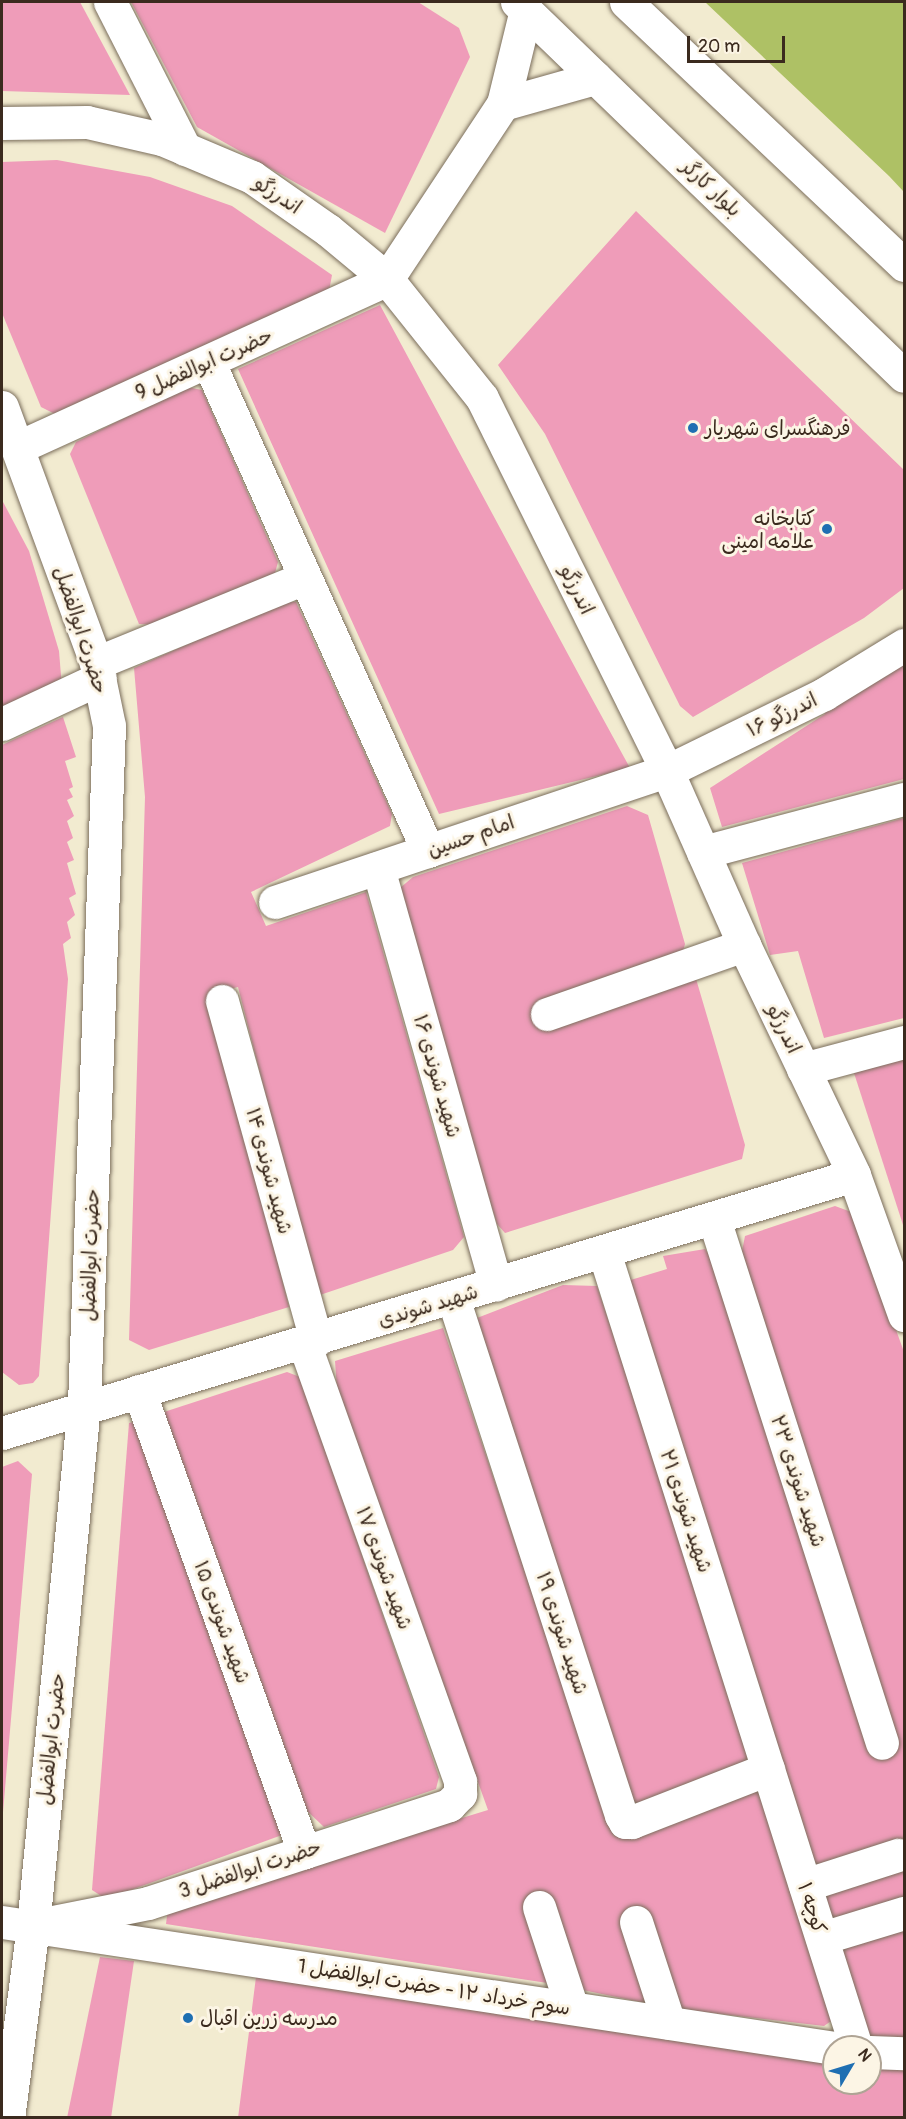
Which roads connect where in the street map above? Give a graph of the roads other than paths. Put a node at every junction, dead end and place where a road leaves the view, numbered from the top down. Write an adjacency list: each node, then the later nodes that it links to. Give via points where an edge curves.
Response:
1 (110, 2): 7 (street)
2 (626, 2): 8 (street)
3 (522, 6): 4 (street, بلوار کارگر); 5 (street)
4 (595, 78): 5 (street); 11 (street, بلوار کارگر)
5 (503, 104): 9 (street)
6 (2, 123): 7 (street, اندرزگو, via 87,123 162,139)
7 (185, 149): 9 (street, اندرزگو, via 252,177 328,230)
8 (904, 265)
9 (387, 279): 10 (street, حضرت ابوالفضل 9); 18 (street, اندرزگو, via 482,398)
10 (208, 363): 13 (street, حضرت ابوالفضل 9); 14 (street)
11 (904, 376)
12 (2, 407): 13 (street, حضرت ابوالفضل)
13 (19, 447): 16 (street, حضرت ابوالفضل)
14 (304, 578): 16 (street); 20 (street)
15 (899, 649): 18 (street, اندرزگو ۱۶, via 824,694)
16 (98, 670): 17 (street); 37 (street, حضرت ابوالفضل, via 110,726)
17 (2, 724)
18 (667, 771): 20 (street, امام حسین); 21 (street, اندرزگو)
19 (904, 799): 21 (street)
20 (428, 851): 22 (street, امام حسین)
21 (703, 852): 24 (street, اندرزگو)
22 (378, 868): 23 (street, امام حسین); 32 (street, شهید شوندی ۱۶)
23 (275, 902)
24 (744, 945): 26 (street); 28 (street, اندرزگو)
25 (222, 1001): 35 (street, شهید شوندی ۱۴)
26 (547, 1014)
27 (904, 1042): 28 (street)
28 (803, 1069): 29 (street, اندرزگو)
29 (854, 1175): 30 (street, شهید شوندی); 34 (street, اندرزگو)
30 (714, 1219): 31 (street, شهید شوندی); 39 (street, شهید شوندی ۲۳)
31 (604, 1252): 32 (street, شهید شوندی); 40 (street, شهید شوندی ۲۱)
32 (496, 1285): 33 (street, شهید شوندی)
33 (453, 1298): 35 (street, شهید شوندی); 40 (street, شهید شوندی ۱۹, via 625,1822)
34 (902, 1301)
35 (310, 1342): 36 (street, شهید شوندی); 41 (street, شهید شوندی ۱۷, via 460,1781)
36 (139, 1391): 37 (street, شهید شوندی); 42 (street, شهید شوندی ۱۵)
37 (84, 1405): 38 (street, شهید شوندی); 49 (street, حضرت ابوالفضل)
38 (3, 1427)
39 (882, 1743)
40 (768, 1769): 44 (street, کوچه ۱)
41 (460, 1794): 42 (street, حضرت ابوالفضل 3, via 449,1805)
42 (304, 1852): 45 (street, حضرت ابوالفضل 3)
43 (898, 1855): 44 (street)
44 (805, 1885): 50 (street, کوچه ۱)
45 (148, 1903): 49 (street, حضرت ابوالفضل 3); 51 (street)
46 (539, 1907): 52 (street)
47 (904, 1913): 50 (street)
48 (636, 1922): 53 (street)
49 (17, 1924): 51 (street, سوم خرداد ۱۲ - حضرت ابوالفضل 1); 58 (street, حضرت ابوالفضل)
50 (822, 1938): 54 (street, کوچه ۱)
51 (143, 1943): 52 (street, سوم خرداد ۱۲ - حضرت ابوالفضل 1)
52 (572, 2008): 53 (street, سوم خرداد ۱۲ - حضرت ابوالفضل 1)
53 (669, 2023): 55 (street, سوم خرداد ۱۲ - حضرت ابوالفضل 1)
54 (852, 2035)
55 (822, 2047)
56 (882, 2052): 57 (street)
57 (904, 2053)
58 (8, 2118)

